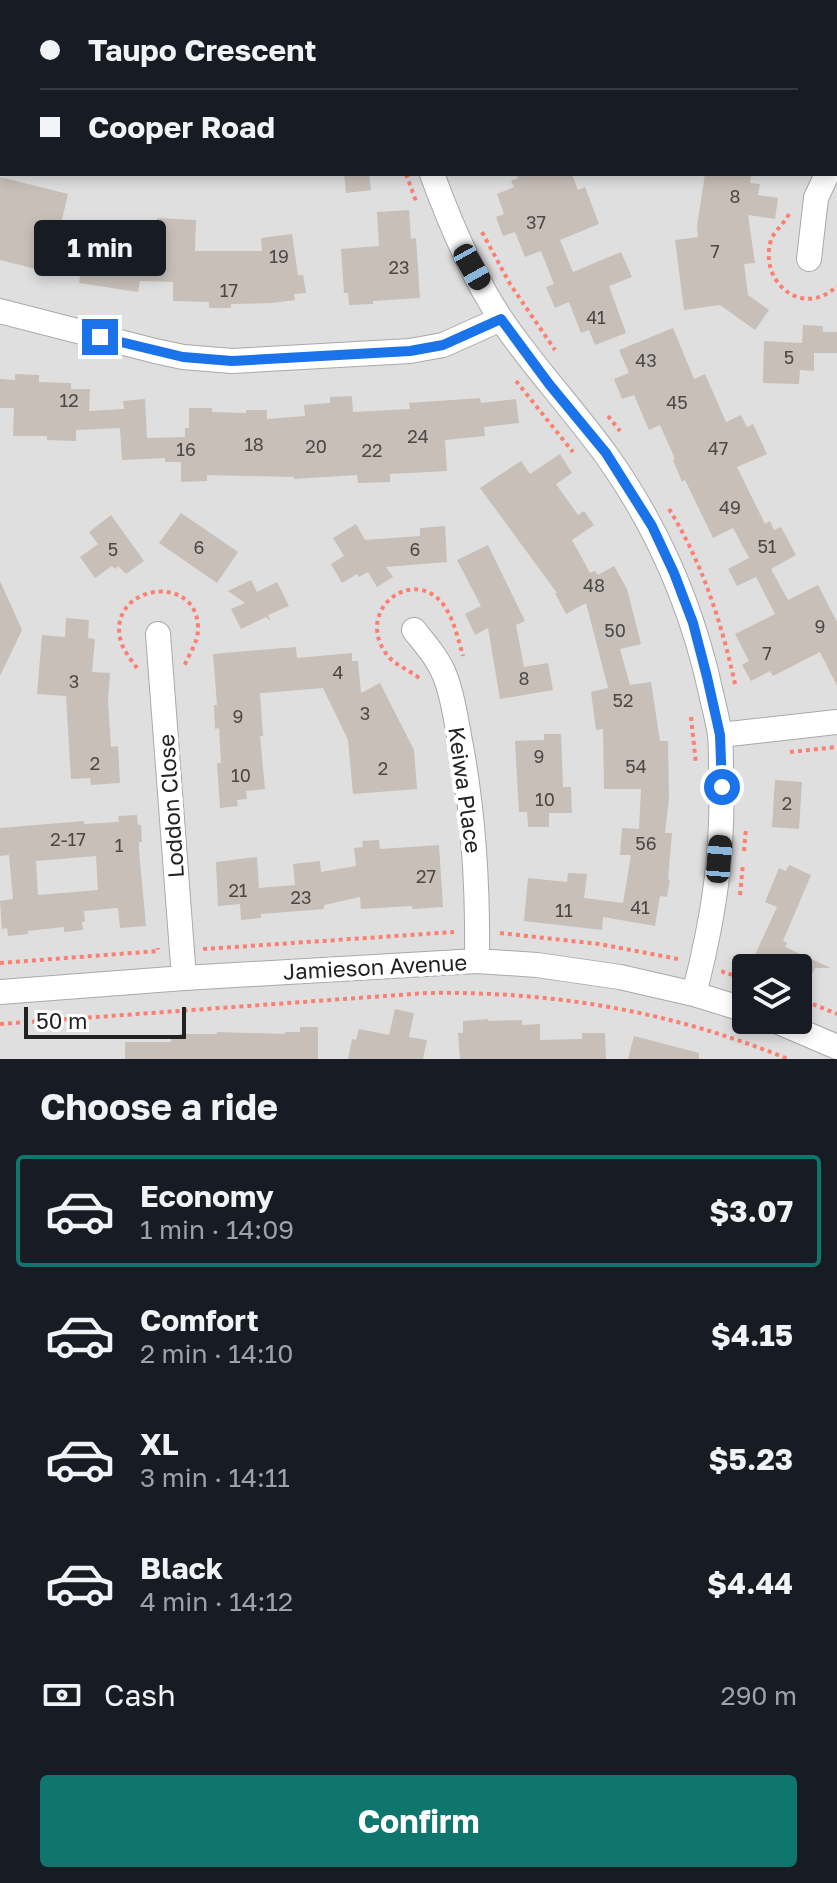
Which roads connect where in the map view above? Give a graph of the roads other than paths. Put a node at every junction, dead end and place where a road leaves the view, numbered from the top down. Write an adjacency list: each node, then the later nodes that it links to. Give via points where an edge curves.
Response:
1 (433, 176): 5 (street, via 465,253)
2 (826, 176): 3 (street, via 816,198)
3 (809, 259)
4 (0, 311): 5 (street, via 155,351 232,361 410,351 443,345)
5 (501, 319): 9 (street, via 606,453 652,526 693,623)
6 (414, 630): 10 (street, Keiwa Place, via 445,675 456,720 471,808)
7 (158, 634): 11 (street, Loddon Close)
8 (837, 722): 9 (street)
9 (720, 735): 13 (street, via 717,881)
10 (477, 961): 11 (street, Jamieson Avenue); 13 (street, Jamieson Avenue, via 579,970)
11 (184, 978): 12 (street, Jamieson Avenue)
12 (0, 992)
13 (694, 994): 14 (street, Jamieson Avenue)
14 (732, 1006)
15 (807, 1034): 16 (street)
16 (837, 1047)

